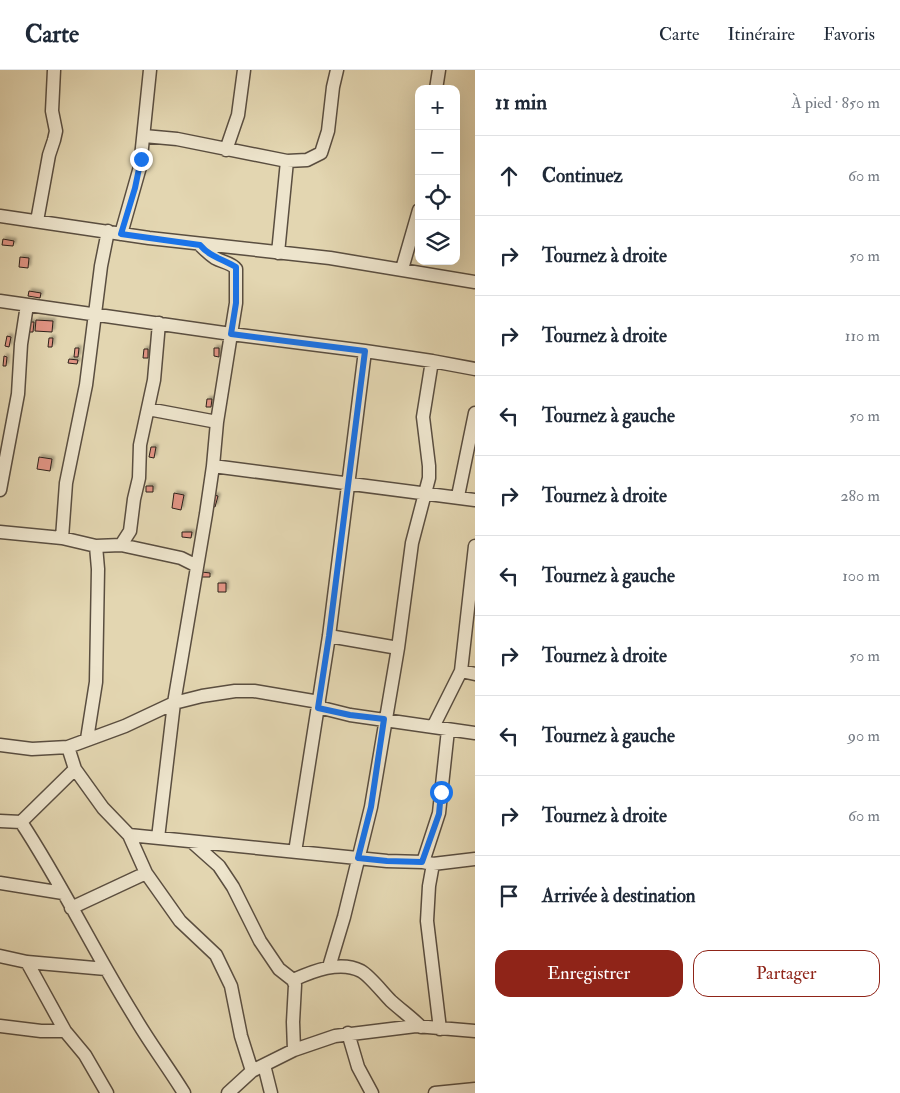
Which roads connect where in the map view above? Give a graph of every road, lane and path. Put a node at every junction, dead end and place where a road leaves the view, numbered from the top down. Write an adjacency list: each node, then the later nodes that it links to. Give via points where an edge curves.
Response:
1 (54, 70): 12 (street, via 52,102 56,131)
2 (150, 70): 7 (street)
3 (244, 70): 8 (street, via 238,115)
4 (337, 70): 9 (street, via 328,131 321,153 307,160)
5 (439, 70): 6 (street)
6 (437, 85)
7 (144, 136): 8 (street, via 177,139); 14 (street, via 140,167)
8 (226, 150): 9 (street)
9 (287, 161): 16 (street)
10 (0, 216): 12 (street)
11 (416, 220): 17 (street)
12 (37, 221): 13 (street)
13 (108, 231): 14 (street); 21 (street)
14 (121, 234): 15 (street)
15 (200, 245): 16 (street); 23 (street, via 236,269 236,303)
16 (278, 253): 17 (street)
17 (402, 270): 18 (street)
18 (475, 282)
19 (0, 301): 20 (street)
20 (27, 305): 21 (street); 32 (street, via 18,394)
21 (95, 314): 22 (street); 37 (street, via 86,385 64,496)
22 (159, 323): 23 (street); 27 (street, via 158,351)
23 (231, 334): 24 (street); 29 (street)
24 (365, 351): 25 (street); 31 (street)
25 (432, 360): 26 (street); 33 (street, via 423,417 429,466)
26 (475, 369)
27 (148, 409): 29 (street); 38 (street, via 140,445 139,478 130,531)
28 (475, 413): 34 (street)
29 (217, 422): 30 (street)
30 (213, 466): 31 (street); 41 (street)
31 (348, 482): 33 (street); 42 (street)
32 (0, 490)
33 (424, 493): 34 (street); 43 (street, via 412,543)
34 (458, 496): 35 (street)
35 (475, 500)
36 (0, 532): 37 (street)
37 (62, 538): 39 (street)
38 (121, 545): 39 (street); 41 (street, via 181,558)
39 (96, 546): 52 (street, via 96,682)
40 (475, 546): 44 (street)
41 (197, 566): 46 (street)
42 (329, 636): 43 (street); 47 (street)
43 (398, 648): 48 (street)
44 (460, 671): 45 (street); 49 (street)
45 (475, 674)
46 (174, 703): 47 (street, via 235,691 254,691); 52 (street, via 125,726); 59 (street)
47 (319, 705): 48 (street, via 350,715); 61 (street)
48 (384, 719): 49 (street); 62 (street, via 371,807)
49 (433, 727): 50 (street)
50 (448, 730): 51 (street); 64 (street, via 439,814)
51 (475, 733)
52 (87, 739): 54 (street)
53 (0, 745): 54 (street, via 32,749)
54 (68, 747): 55 (street)
55 (75, 769): 57 (street); 58 (street)
56 (0, 820): 57 (street)
57 (21, 822): 67 (street)
58 (129, 835): 59 (street); 65 (street)
59 (158, 838): 60 (street)
60 (192, 842): 61 (street); 73 (street, via 219,866 233,886 260,941 279,969)
61 (295, 852): 62 (street)
62 (358, 858): 64 (street); 71 (street)
63 (475, 859): 64 (street)
64 (428, 863): 76 (street, via 428,921)
65 (146, 873): 68 (street); 82 (street, via 180,921 216,955 225,970)
66 (0, 883): 67 (street)
67 (64, 893): 68 (street)
68 (71, 908): 72 (street)
69 (0, 956): 70 (street)
70 (27, 962): 72 (street); 77 (street)
71 (329, 967): 73 (street); 75 (street, via 363,972)
72 (106, 969): 85 (street)
73 (293, 980): 80 (street, via 296,986)
74 (0, 1026): 77 (street)
75 (421, 1027): 76 (street); 79 (street)
76 (440, 1030): 78 (street)
77 (66, 1031): 84 (street, via 85,1055)
78 (475, 1031)
79 (348, 1033): 80 (street); 88 (street, via 358,1067)
80 (294, 1050): 81 (street)
81 (264, 1065): 82 (street); 87 (street)
82 (252, 1072): 86 (street)
83 (475, 1089): 89 (street)
84 (107, 1093)
85 (184, 1093)
86 (228, 1093)
87 (271, 1093)
88 (372, 1093)
89 (435, 1093)

